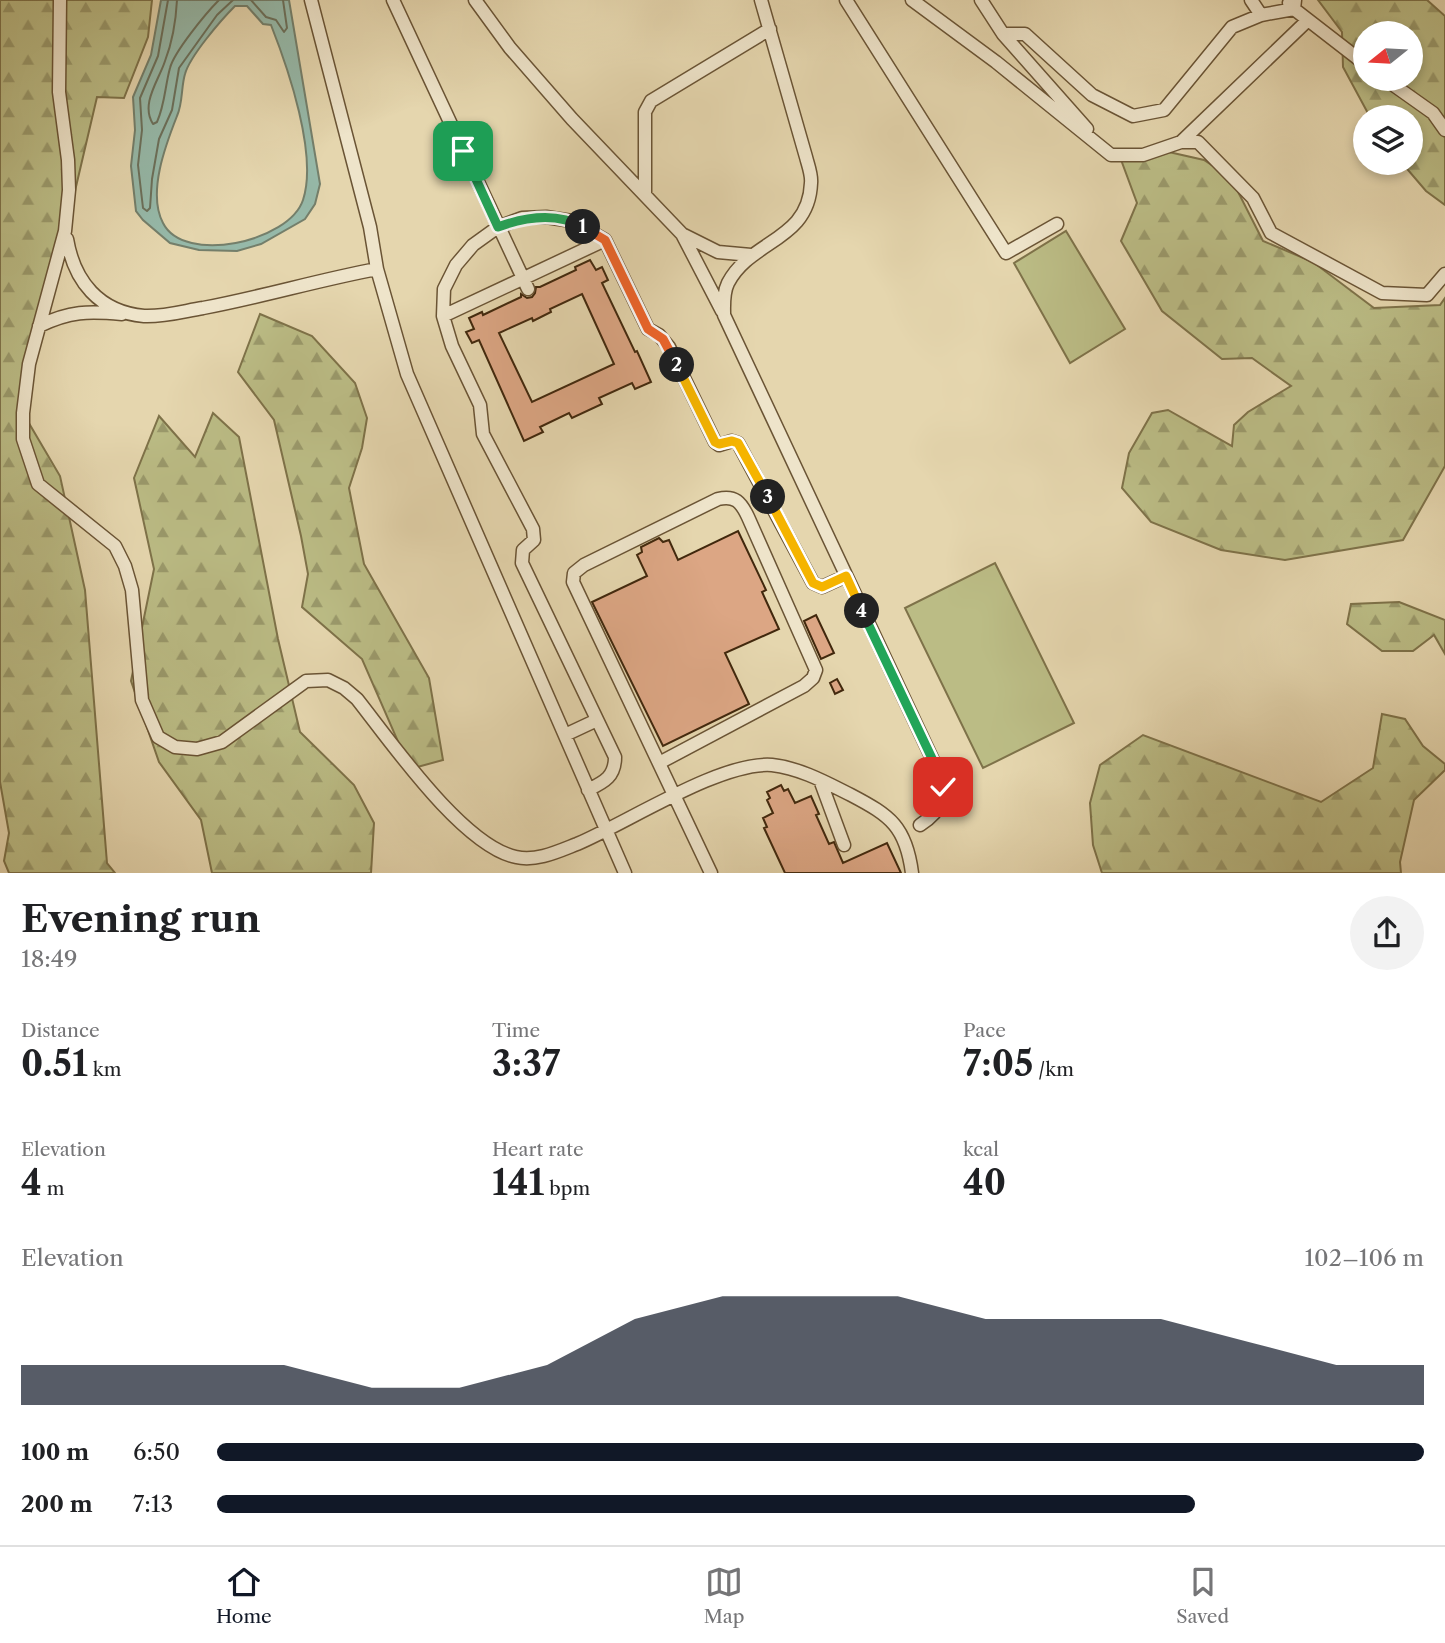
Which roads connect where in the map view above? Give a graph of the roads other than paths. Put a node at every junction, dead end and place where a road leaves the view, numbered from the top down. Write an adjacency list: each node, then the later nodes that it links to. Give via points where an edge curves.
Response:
1 (60, 0): 23 (lane, via 59,92 69,190)
2 (311, 0): 27 (lane)
3 (393, 0): 22 (lane)
4 (475, 0): 20 (lane, via 510,48)
5 (761, 0): 13 (lane)
6 (846, 0): 21 (lane, via 1006,253)
7 (912, 0): 19 (lane)
8 (981, 0): 14 (lane)
9 (1251, 0): 11 (lane)
10 (1292, 3): 11 (lane); 12 (lane)
11 (1261, 15): 14 (lane, via 1232,27 1164,110 1133,116 1092,95 1025,34)
12 (1308, 20): 15 (lane); 18 (lane)
13 (770, 29): 20 (lane, via 651,102 645,112); 26 (lane, via 811,183 801,218 790,231)
14 (1003, 34): 19 (lane)
15 (1353, 55)
16 (1402, 91): 17 (lane, via 1433,113)
17 (1445, 130)
18 (1181, 142): 19 (lane, via 1143,156); 28 (lane, via 1198,142 1253,198 1271,233 1382,293 1427,295)
19 (1111, 155)
20 (645, 195): 24 (lane)
21 (1057, 224)
22 (498, 227): 25 (lane, via 522,218 559,219 572,221); 29 (lane); 32 (lane, via 456,265 444,289)
23 (65, 231): 31 (lane, via 70,257 89,291 102,301); 33 (lane)
24 (682, 234): 26 (lane, via 718,252); 30 (lane)
25 (605, 240): 29 (lane); 34 (lane, via 648,329 669,347 715,442 738,443 813,583 822,587)
26 (751, 255): 30 (lane, via 728,284)
27 (377, 269): 31 (lane, via 236,302); 36 (lane, via 407,374)
28 (1445, 274)
29 (525, 284): 32 (lane)
30 (724, 315): 34 (lane)
31 (143, 316): 33 (lane, via 83,311)
32 (443, 316): 35 (lane, via 480,405 483,433 533,529 534,540 523,550 522,563)
33 (39, 326): 42 (lane, via 29,363 23,439 38,484 115,546 125,566 132,590 142,699 158,737 175,747 197,749 222,742 306,681 328,680 357,699 423,783 494,850 518,858 539,857)
34 (846, 576): 41 (lane, via 943,787 942,802)
35 (597, 720): 36 (lane); 39 (lane, via 615,757 615,768 610,778)
36 (565, 736): 39 (lane)
37 (659, 763): 37 (lane, via 575,591 575,573 718,499 734,498 748,517 816,670 804,686); 40 (lane)
38 (820, 780): 40 (lane, via 772,765 752,766); 43 (lane); 46 (lane, via 874,807 897,825 909,848)
39 (588, 790): 42 (lane)
40 (675, 796): 42 (lane); 45 (lane)
41 (920, 825)
42 (606, 832): 44 (lane)
43 (844, 845)
44 (625, 873)
45 (711, 873)
46 (912, 873)

